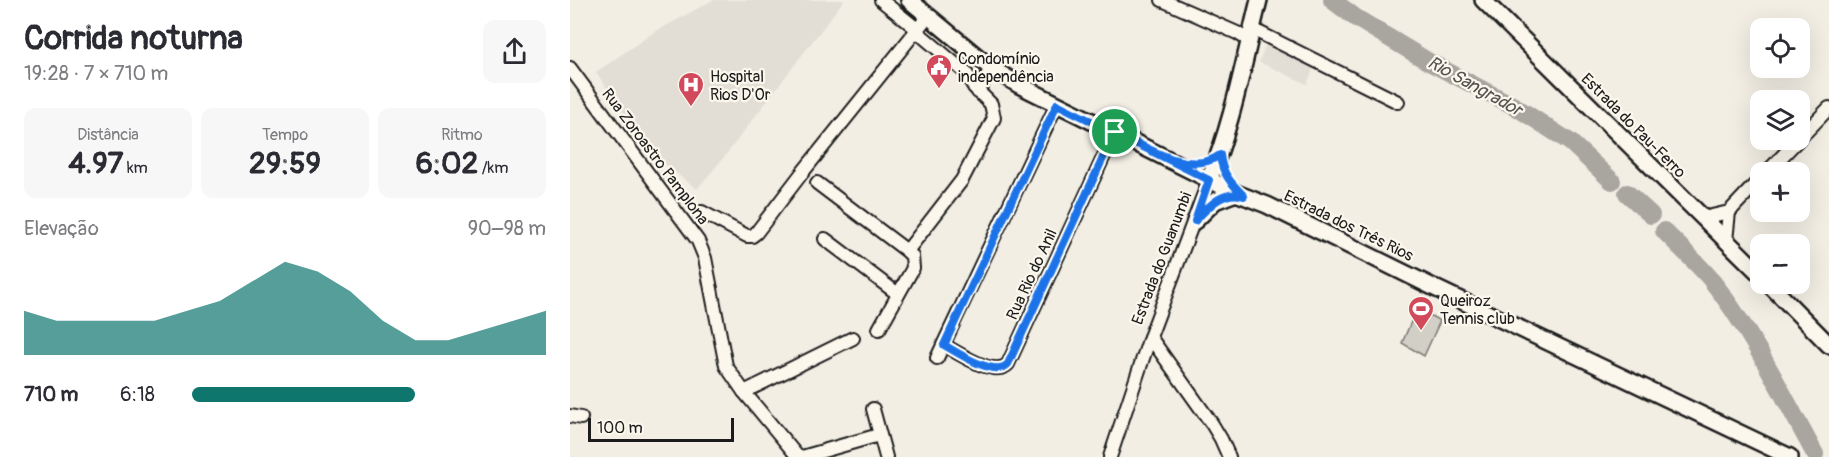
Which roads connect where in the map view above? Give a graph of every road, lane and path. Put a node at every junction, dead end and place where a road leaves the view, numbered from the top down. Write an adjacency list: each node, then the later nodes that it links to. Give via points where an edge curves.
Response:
1 (881, 0): 7 (street)
2 (909, 0): 6 (main road, Estrada dos Três Rios)
3 (1162, 0): 8 (street, via 1237,33)
4 (1259, 0): 8 (main road, Estrada do Guanumbi)
5 (1483, 0): 27 (main road, Estrada do Pau-Ferro)
6 (928, 16): 7 (street); 10 (main road, Estrada dos Três Rios)
7 (919, 32): 11 (street, via 966,72); 25 (street, via 756,233 747,236)
8 (1251, 35): 12 (street); 18 (main road, Estrada do Guanumbi)
9 (570, 68): 41 (street, Rua Zoroastro Pamplona, via 698,240 726,366)
10 (991, 68): 11 (street); 13 (main road, Estrada dos Três Rios)
11 (978, 92): 31 (street, via 991,104 994,118 962,180)
12 (1398, 102)
13 (1057, 104): 16 (main road, Estrada dos Três Rios); 38 (street)
14 (1829, 108): 15 (street)
15 (1810, 128)
16 (1115, 132): 19 (main road, Estrada dos Três Rios); 38 (street, Rua Rio do Anil, via 1008,364 997,370 988,368)
17 (1788, 150): 20 (street)
18 (1220, 155): 19 (main road, via 1200,164); 21 (main road, Estrada do Guanumbi); 24 (main road, via 1221,167)
19 (1169, 159): 21 (main road, Estrada dos Três Rios)
20 (1777, 162)
21 (1209, 180): 24 (main road, Estrada dos Três Rios); 28 (street, Estrada do Guanumbi)
22 (817, 183): 31 (street)
23 (1750, 190): 26 (street)
24 (1240, 194): 28 (main road, via 1215,201); 48 (main road, Estrada dos Três Rios)
25 (702, 212)
26 (1729, 212): 27 (street); 30 (street)
27 (1703, 218): 30 (main road, Estrada do Pau-Ferro)
28 (1195, 221): 36 (street, Estrada do Guanumbi)
29 (825, 239): 33 (street)
30 (1725, 241): 32 (main road, Estrada do Pau-Ferro)
31 (907, 251): 33 (street, via 912,256 913,268)
32 (1750, 265)
33 (898, 294): 35 (street)
34 (1779, 294): 39 (main road)
35 (879, 329)
36 (1150, 337): 46 (street, Estrada do Guanumbi); 47 (street, via 1212,424)
37 (853, 338): 41 (street)
38 (944, 345): 40 (street)
39 (1829, 345)
40 (937, 358)
41 (744, 392): 44 (street, Rua Zoroastro Pamplona)
42 (873, 409): 43 (street)
43 (879, 435): 44 (street); 45 (street)
44 (800, 457)
45 (886, 457)
46 (1110, 457)
47 (1229, 457)
48 (1790, 457)

